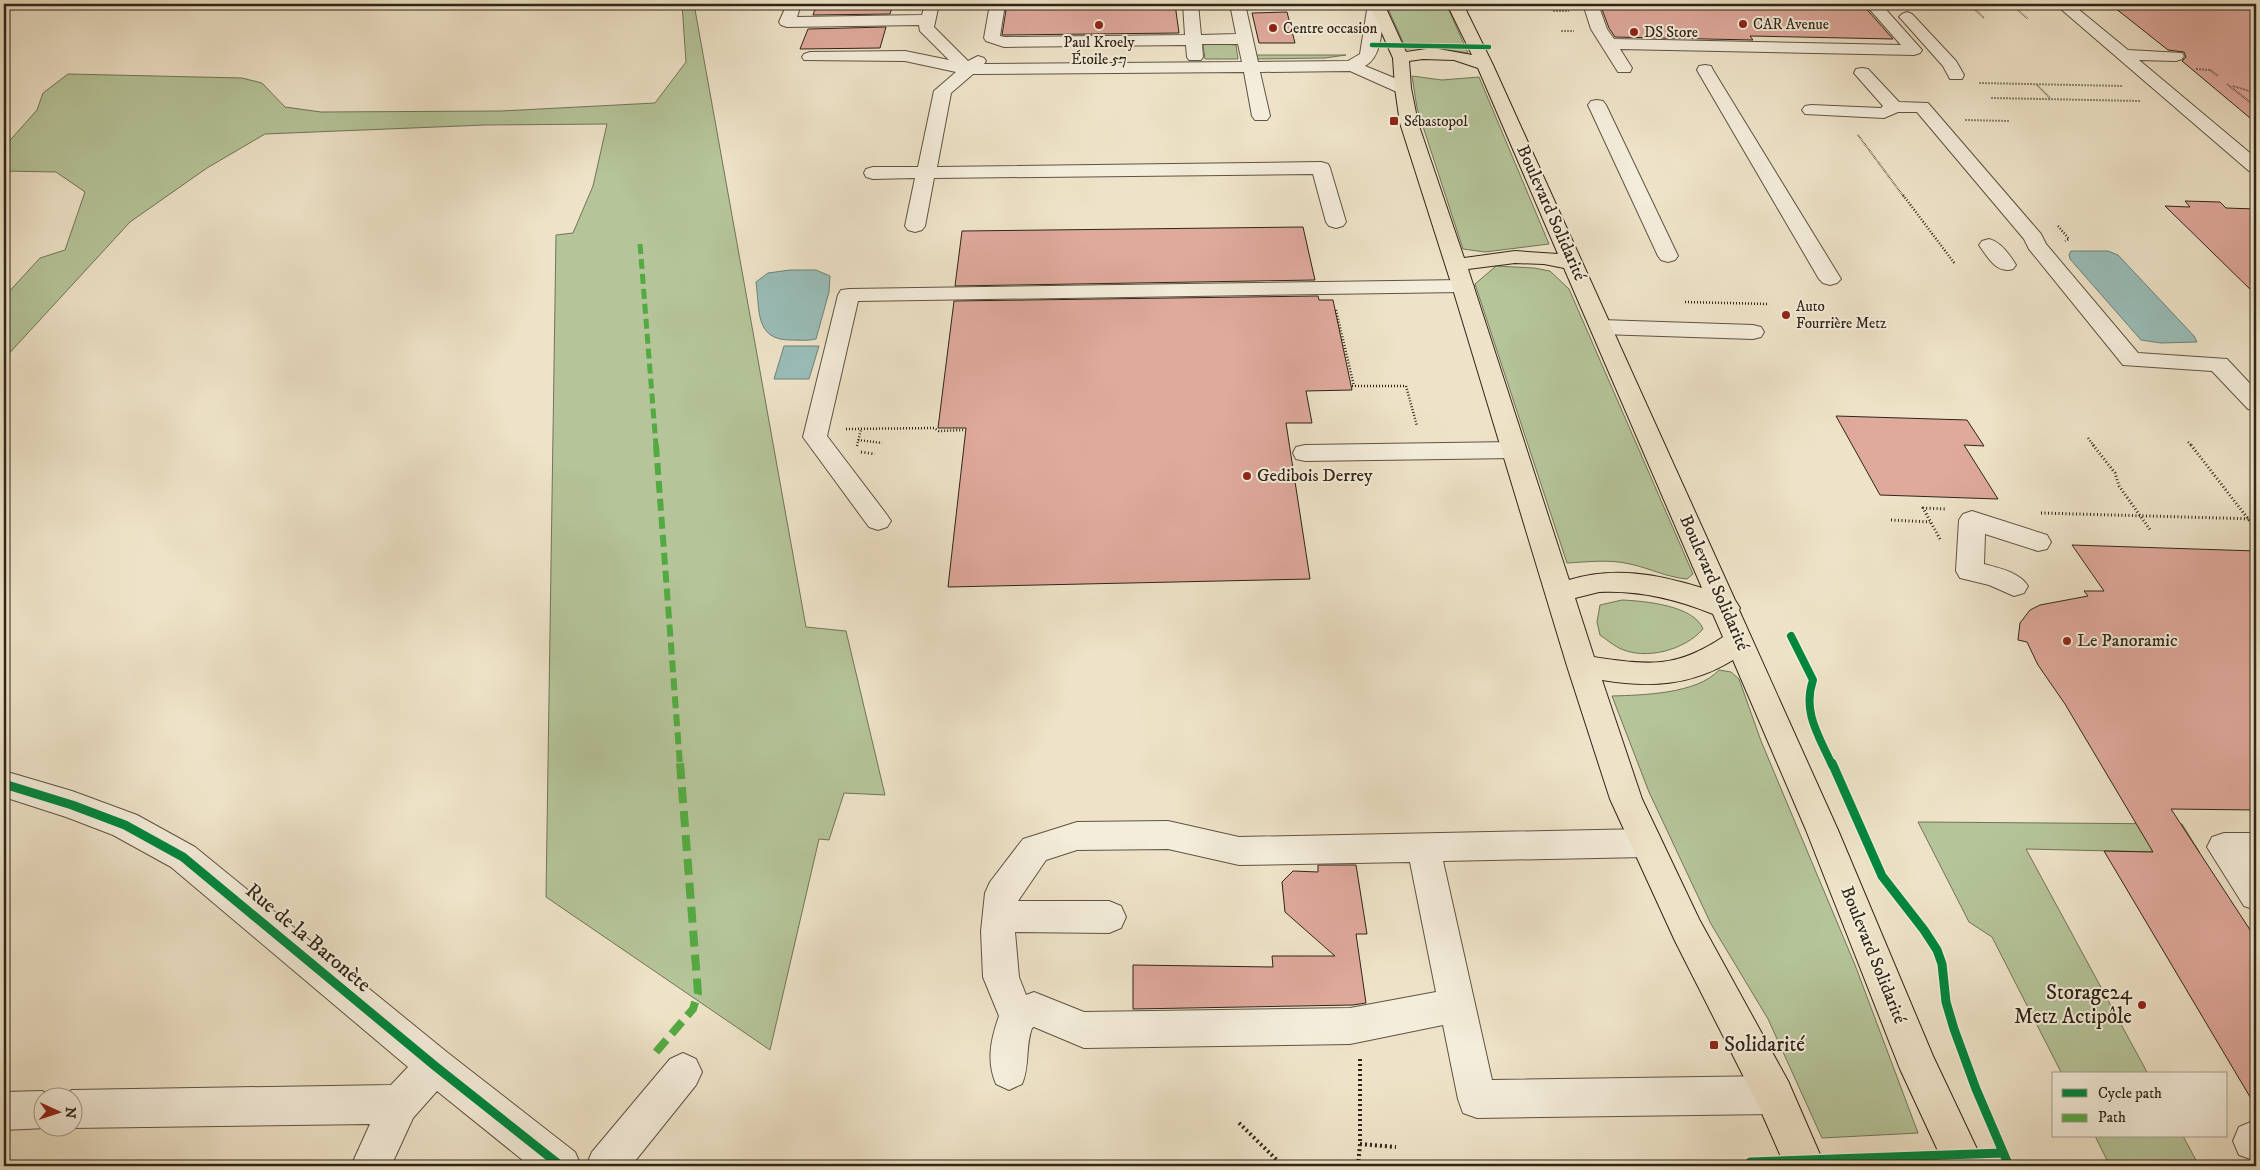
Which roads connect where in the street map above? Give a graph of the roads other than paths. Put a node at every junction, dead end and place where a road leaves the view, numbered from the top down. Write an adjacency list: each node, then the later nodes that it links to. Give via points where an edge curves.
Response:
1 (794, 4): 12 (street, via 787,22)
2 (932, 4): 12 (street)
3 (997, 4): 15 (street, via 992,38)
4 (1190, 4): 14 (street)
5 (1238, 4): 13 (street)
6 (1376, 4): 22 (street, via 1372,45 1367,57); 28 (main road)
7 (1455, 4): 21 (main road, Boulevard Solidarité)
8 (1591, 4): 16 (street)
9 (1873, 4): 17 (street, via 1914,50)
10 (1894, 4): 31 (street, via 1950,64)
11 (2063, 4): 18 (street)
12 (928, 20): 26 (street, via 926,28)
13 (1245, 39): 14 (street); 24 (street)
14 (1193, 40): 15 (street); 23 (street)
15 (1004, 42): 26 (street)
16 (1608, 44): 17 (street); 25 (street)
17 (1872, 49): 33 (street, via 1861,62 1865,73)
18 (2124, 56): 19 (street); 36 (street)
19 (2176, 56)
20 (810, 57): 26 (street, via 905,56)
21 (1485, 65): 28 (main road, via 1443,53 1416,54); 30 (main road); 43 (main road, Boulevard Solidarité)
22 (1352, 66): 24 (street); 28 (street)
23 (1196, 67): 24 (street); 26 (street)
24 (1250, 67): 35 (street)
25 (1624, 68)
26 (967, 69): 38 (street, via 943,91)
27 (1705, 70): 46 (street)
28 (1402, 71): 29 (main road); 45 (main road, via 1410,123)
29 (1424, 71)
30 (1454, 72)
31 (1956, 75)
32 (1597, 105): 42 (street)
33 (1894, 107): 34 (street, via 1884,113); 49 (street, via 1922,107 2034,238 2036,246 2131,360 2219,364)
34 (1811, 110)
35 (1261, 116)
36 (2256, 167)
37 (873, 173): 38 (street)
38 (926, 173): 39 (street, via 1321,168); 40 (street)
39 (1336, 222)
40 (915, 226)
41 (1989, 245): 44 (street)
42 (1668, 256)
43 (1574, 264): 45 (main road, via 1519,256 1482,259); 47 (main road, Boulevard Solidarité)
44 (2006, 265)
45 (1460, 276): 50 (main road); 52 (street, via 1331,289 850,295 815,437)
46 (1830, 279)
47 (1601, 327): 48 (street); 56 (main road, Boulevard Solidarité)
48 (1753, 332)
49 (2256, 404)
50 (1514, 450): 51 (street); 55 (main road)
51 (1305, 453)
52 (878, 521)
53 (2038, 542): 54 (street, via 1972,520 1970,571 1996,577)
54 (2014, 586)
55 (1559, 593): 56 (main road, via 1604,582 1654,585 1690,593); 58 (main road)
56 (1726, 608): 57 (main road, Boulevard Solidarité)
57 (1740, 641): 58 (main road, via 1685,670 1645,674); 80 (main road, Boulevard Solidarité, via 1822,830 1919,1069)
58 (1582, 666): 60 (main road, via 1626,799)
59 (4, 784): 68 (street, Rue de la Baronète, via 125,825 183,856)
60 (1646, 843): 61 (street); 71 (main road, via 1687,930)
61 (1423, 847): 64 (street, via 1240,852 1168,835 1077,836 1035,849 1002,893); 66 (street)
62 (2256, 847): 63 (street, via 2224,847)
63 (2256, 895)
64 (1000, 916): 65 (street); 67 (street, via 1001,976)
65 (1110, 917)
66 (1458, 1005): 67 (street, via 1358,1024 1084,1030 1034,1009); 71 (street, via 1477,1099)
67 (1017, 1016): 69 (street, via 1009,1040)
68 (435, 1066): 72 (street); 77 (street, Rue de la Baronète)
69 (1009, 1071)
70 (683, 1072): 78 (street)
71 (1774, 1094): 79 (main road)
72 (400, 1104): 73 (street); 76 (street)
73 (82, 1109)
74 (32, 1110): 75 (street)
75 (4, 1111)
76 (371, 1166)
77 (561, 1166)
78 (606, 1166)
79 (1804, 1166)
80 (1965, 1166)

